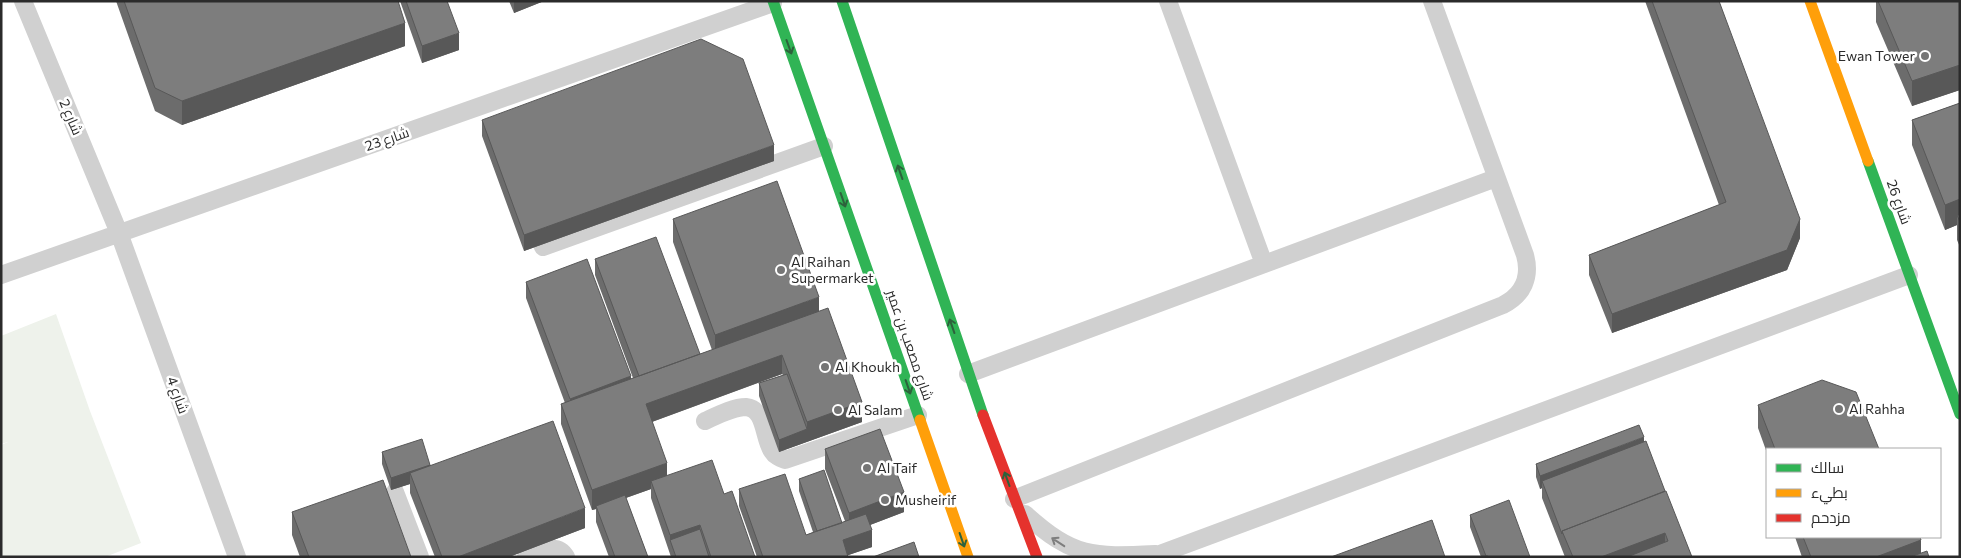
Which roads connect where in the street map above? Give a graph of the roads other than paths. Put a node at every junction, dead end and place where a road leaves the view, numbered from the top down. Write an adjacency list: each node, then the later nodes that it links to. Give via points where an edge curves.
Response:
1 (23, 1): 9 (lane, شارع 2)
2 (1168, 1): 11 (lane)
3 (1432, 1): 8 (lane)
4 (1810, 1): 13 (street, شارع 26)
5 (773, 2): 7 (street, شارع مصعب بن عمير, one-way to 7); 9 (lane, شارع 23)
6 (845, 4): 14 (street, one-way to 6)
7 (824, 146): 10 (lane); 16 (street, شارع مصعب بن عمير, one-way to 16)
8 (1496, 178): 11 (lane); 19 (lane, via 1528,265 1524,285 1512,301)
9 (120, 233): 12 (lane, شارع 23); 21 (lane, شارع 4)
10 (543, 247)
11 (1264, 264): 14 (lane)
12 (1, 275)
13 (1909, 275): 15 (street, شارع 26); 20 (lane)
14 (968, 374): 19 (street, one-way to 14)
15 (1960, 414)
16 (918, 415): 17 (lane, via 785,460 771,451 755,411 739,408); 25 (street, شارع مصعب بن عمير, one-way to 25)
17 (705, 420)
18 (395, 492): 22 (lane)
19 (1016, 502): 20 (lane, one-way to 19, via 1108,556 1078,552 1053,540); 26 (street)
20 (1154, 555)
21 (237, 557)
22 (420, 557)
23 (526, 557): 24 (lane, via 552,548 559,549)
24 (566, 557)
25 (968, 557)
26 (1037, 557)

